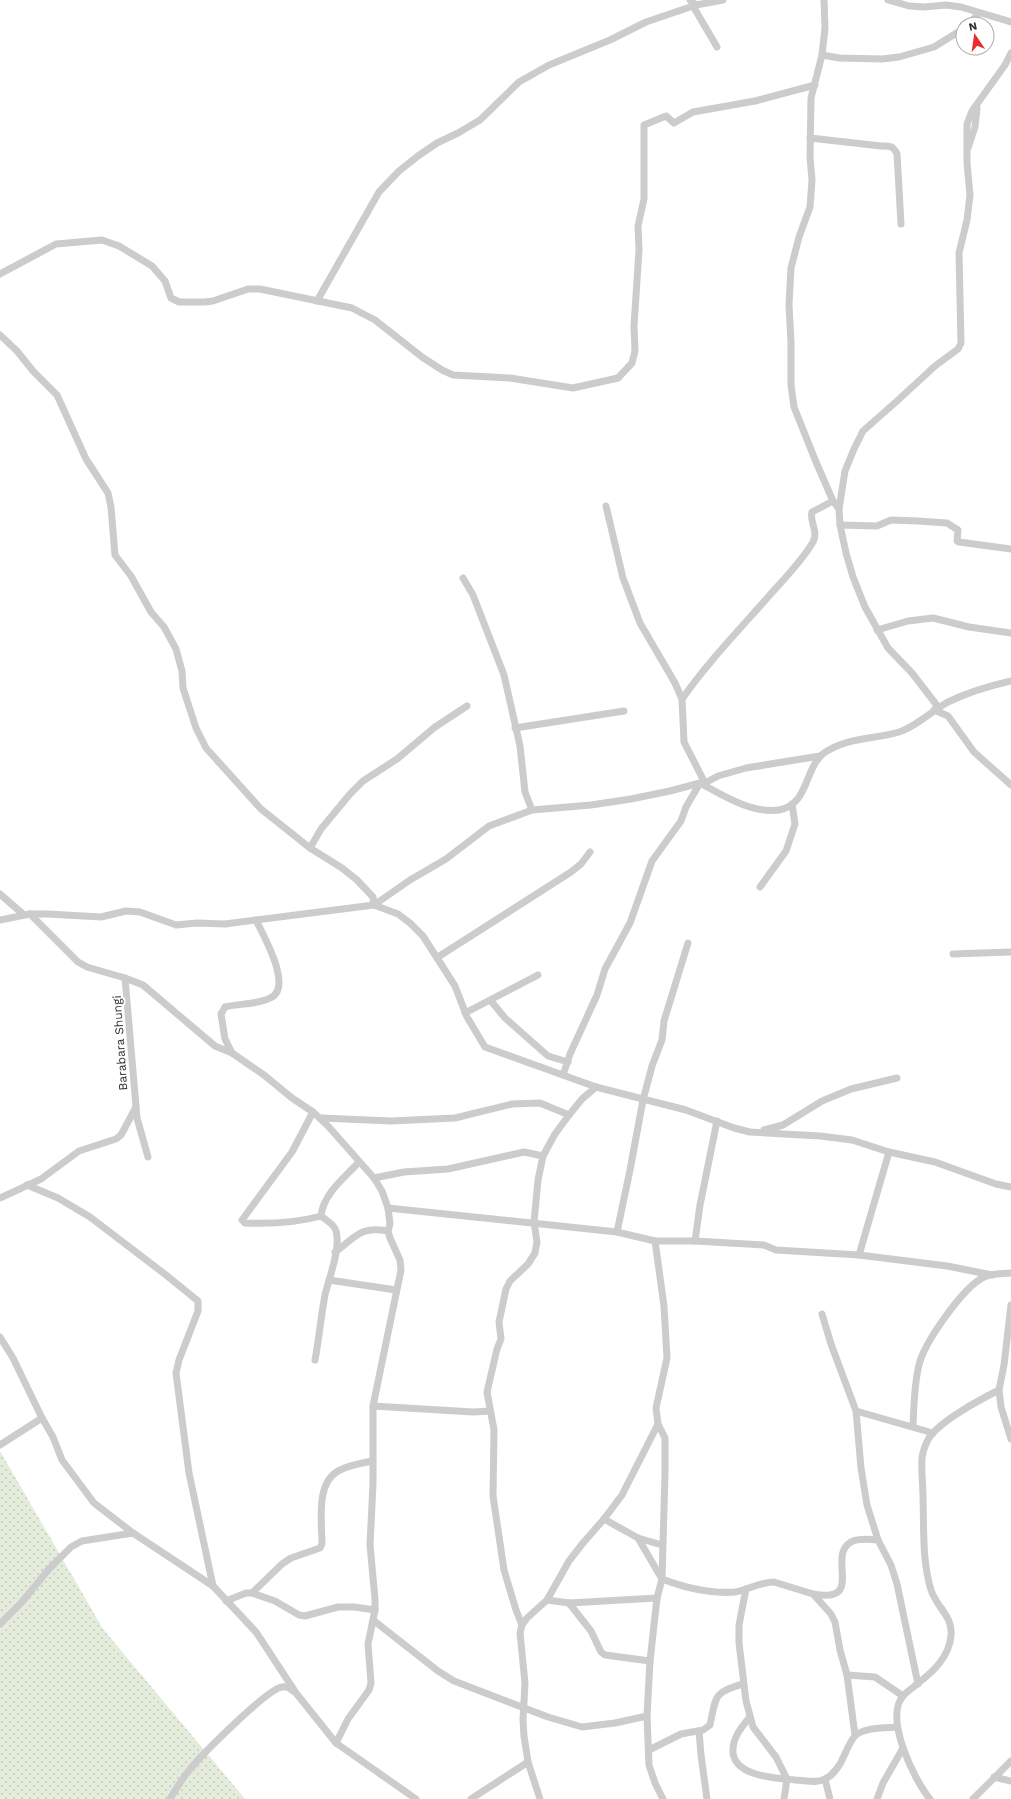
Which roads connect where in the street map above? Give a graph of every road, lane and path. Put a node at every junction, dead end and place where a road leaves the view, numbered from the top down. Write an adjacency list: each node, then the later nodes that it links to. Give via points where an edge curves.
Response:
1 (722, 0): 4 (street)
2 (824, 0): 11 (street, via 825,28)
3 (888, 0): 5 (street, via 909,6 946,5)
4 (693, 4): 9 (street); 16 (street, via 549,65 519,82 480,120 437,142 399,171 380,192)
5 (979, 13): 6 (street); 7 (street)
6 (976, 16)
7 (1011, 22)
8 (955, 34): 11 (street, via 934,47 899,57 839,58)
9 (717, 47)
10 (1011, 53): 20 (street, via 972,111 967,124 970,195 959,253 961,343 958,349 935,366 863,431 846,471)
11 (822, 55): 12 (street)
12 (815, 85): 13 (street, via 811,98); 16 (street, via 755,101 693,112 674,123 666,116 644,125 644,198 638,226 635,351 632,363 618,378 573,388 510,378 453,375 422,357 375,320 352,308)
13 (810, 138): 14 (street, via 894,148 897,154); 18 (street, via 810,207 791,268 788,305 791,385 794,407 802,429)
14 (900, 224)
15 (0, 274): 16 (street, via 56,244 102,240 119,246 152,266 165,281 171,298 179,302 212,301 248,289 260,289)
16 (317, 301)
17 (0, 335): 38 (street, via 57,395 86,459 108,494 115,555 176,648 183,688 196,728 206,748 261,809)
18 (834, 500): 20 (street); 27 (street, via 812,512 816,532 814,541 711,661)
19 (606, 506): 27 (street, via 623,578 640,623)
20 (839, 509): 21 (street)
21 (840, 525): 22 (street, via 877,526 891,520 947,523 958,530 959,542); 24 (street, via 853,577)
22 (1011, 549)
23 (463, 578): 32 (street, via 473,595 504,675)
24 (877, 630): 25 (street, via 908,621 933,618 969,628); 29 (street, via 888,648 912,673)
25 (1011, 633)
26 (1011, 680): 29 (street, via 975,690)
27 (682, 700): 34 (street, via 684,742)
28 (467, 706): 38 (street, via 435,727 397,759 362,781 321,829)
29 (939, 708): 31 (street); 31 (street); 33 (street, via 902,731 855,739)
30 (624, 711): 32 (street)
31 (948, 716): 35 (street, via 974,752)
32 (515, 728): 37 (street, via 520,746 525,792)
33 (820, 756): 34 (street, via 746,768); 36 (street, via 802,794)
34 (702, 783): 36 (street, via 737,802 757,808 780,810); 37 (street, via 631,799); 55 (street, via 686,807 681,820 652,861 630,923 605,969 597,995)
35 (1011, 785)
36 (792, 804): 40 (street, via 795,824 786,851)
37 (532, 810): 42 (street, via 489,826 446,859)
38 (310, 848): 42 (street, via 358,880 373,897)
39 (590, 852): 49 (street, via 571,872)
40 (760, 887)
41 (0, 894): 43 (street)
42 (374, 905): 45 (street); 49 (street, via 398,914 410,923 423,936)
43 (27, 915): 44 (street); 45 (street, via 101,917 126,911 140,912 176,925 225,924); 51 (street, via 78,962)
44 (0, 920)
45 (256, 920): 54 (street, via 278,969 278,983 276,994 272,998 230,1006 222,1010 225,1039)
46 (688, 943): 59 (street)
47 (1011, 952): 48 (street)
48 (953, 954)
49 (438, 958): 53 (street, via 455,986)
50 (538, 975): 52 (street)
51 (125, 978): 54 (street, via 143,985 215,1046); 60 (street, Barabara Shungi)
52 (491, 1001): 53 (street); 55 (street, via 505,1018 548,1056)
53 (465, 1013): 56 (street, via 485,1047)
54 (232, 1053): 61 (street)
55 (568, 1062): 56 (street)
56 (563, 1076): 58 (street)
57 (897, 1078): 65 (street, via 852,1089 822,1101 783,1125)
58 (596, 1087): 59 (street); 62 (street)
59 (643, 1100): 64 (street, via 686,1110); 78 (street)
60 (136, 1107): 67 (street, Barabara Shungi); 71 (street, Barabara Shungi, via 121,1135 116,1139 79,1151 41,1179)
61 (313, 1112): 63 (street); 75 (street, via 292,1152 242,1220 284,1223)
62 (569, 1115): 63 (street, via 540,1103 512,1104 455,1118 391,1121); 68 (street)
63 (321, 1118): 69 (street)
64 (717, 1121): 65 (street, via 750,1132); 80 (street)
65 (761, 1132): 66 (street, via 852,1140)
66 (889, 1152): 72 (street, via 935,1162); 82 (street)
67 (148, 1156)
68 (543, 1156): 70 (street, via 524,1152 463,1167 404,1172); 76 (street)
69 (359, 1162): 70 (street); 75 (street, via 325,1202)
70 (374, 1178): 74 (street)
71 (27, 1185): 73 (street, Barabara Shungi); 108 (street, via 58,1198 90,1217 166,1274 198,1302 198,1311 176,1373 189,1474)
72 (1011, 1187)
73 (0, 1198)
74 (388, 1208): 76 (street); 77 (street)
75 (321, 1216): 81 (street, via 336,1231)
76 (534, 1222): 78 (street); 93 (street, via 537,1242 535,1253 510,1282 503,1300 498,1322 500,1343 487,1392)
77 (388, 1232): 81 (street, via 364,1230); 86 (street, via 400,1260 401,1270)
78 (617, 1232): 79 (street)
79 (655, 1241): 80 (street); 96 (street, via 664,1306 667,1358 656,1408)
80 (695, 1241): 82 (street, via 764,1245 776,1250)
81 (335, 1252): 85 (street)
82 (858, 1255): 84 (street, via 948,1266)
83 (1011, 1273): 84 (street)
84 (992, 1275): 97 (street, via 973,1284 961,1296 931,1340 919,1363)
85 (329, 1280): 86 (street); 90 (street)
86 (396, 1290): 92 (street)
87 (1011, 1305): 91 (street)
88 (822, 1314): 94 (street)
89 (0, 1337): 95 (street)
90 (315, 1360)
91 (999, 1390): 98 (street, via 960,1412); 99 (street, via 1001,1407)
92 (373, 1406): 93 (street); 101 (street)
93 (490, 1411): 119 (street, via 494,1444 496,1520 504,1570)
94 (856, 1411): 97 (street); 105 (street, via 864,1491)
95 (42, 1418): 100 (street); 103 (street, via 62,1460 94,1503)
96 (658, 1424): 102 (street, via 622,1495); 106 (street, via 666,1443)
97 (913, 1426): 98 (street)
98 (933, 1433): 123 (street, via 922,1457 925,1554 932,1592 937,1604 950,1621 951,1638 948,1649 934,1671)
99 (1011, 1439)
100 (0, 1445)
101 (373, 1461): 110 (street, via 339,1470 332,1475 323,1492 320,1548 282,1564); 116 (street, via 370,1545)
102 (604, 1520): 104 (street); 114 (street, via 569,1561)
103 (133, 1533): 108 (street); 118 (street, via 82,1541 71,1547)
104 (638, 1538): 106 (street); 107 (street)
105 (878, 1540): 111 (street, via 856,1540 846,1545 843,1550 842,1584 837,1595 827,1597); 123 (street, via 891,1565 897,1584)
106 (662, 1545): 107 (street)
107 (662, 1579): 109 (street, via 699,1591 734,1592); 112 (street)
108 (213, 1586): 113 (street)
109 (746, 1589): 111 (street, via 774,1582); 122 (street, via 739,1625)
110 (252, 1593): 113 (street); 116 (street, via 275,1601 299,1615 338,1607)
111 (814, 1594): 121 (street, via 835,1622)
112 (657, 1598): 115 (street); 120 (street)
113 (226, 1600): 124 (street, via 256,1632)
114 (547, 1600): 115 (street); 119 (street)
115 (569, 1603): 120 (street, via 591,1630 601,1652 605,1655)
116 (375, 1610): 117 (street)
117 (373, 1620): 126 (street, via 454,1681); 132 (street, via 368,1644 371,1683 369,1690 348,1719)
118 (0, 1624)
119 (522, 1625): 126 (street, via 520,1633 525,1683)
120 (650, 1661): 127 (street)
121 (847, 1675): 125 (street, via 875,1677); 131 (street)
122 (743, 1684): 128 (street); 130 (street, via 722,1691 717,1696 710,1726)
123 (918, 1684): 125 (street)
124 (296, 1693): 132 (street); 141 (street, via 289,1687 281,1687 264,1698 210,1748 187,1773)
125 (903, 1696): 129 (street)
126 (524, 1707): 127 (street, via 582,1727); 136 (street, via 524,1736)
127 (647, 1716): 134 (street)
128 (749, 1718): 138 (street, via 760,1738 782,1767); 138 (street, via 735,1736 733,1753 736,1762 754,1773)
129 (897, 1727): 131 (street, via 872,1728); 133 (street)
130 (699, 1731): 134 (street, via 681,1734); 146 (street)
131 (855, 1736): 139 (street, via 837,1768)
132 (336, 1743): 142 (street)
133 (903, 1748): 149 (street); 150 (street)
134 (649, 1750): 145 (street, via 651,1774)
135 (1011, 1761): 137 (street)
136 (528, 1762): 143 (street); 144 (street)
137 (994, 1777): 140 (street); 151 (street)
138 (787, 1779): 139 (street); 147 (street)
139 (825, 1779): 148 (street)
140 (1011, 1781)
141 (170, 1799)
142 (416, 1799)
143 (471, 1799)
144 (540, 1799)
145 (663, 1799)
146 (707, 1799)
147 (784, 1799)
148 (830, 1799)
149 (876, 1799)
150 (930, 1799)
151 (974, 1799)

